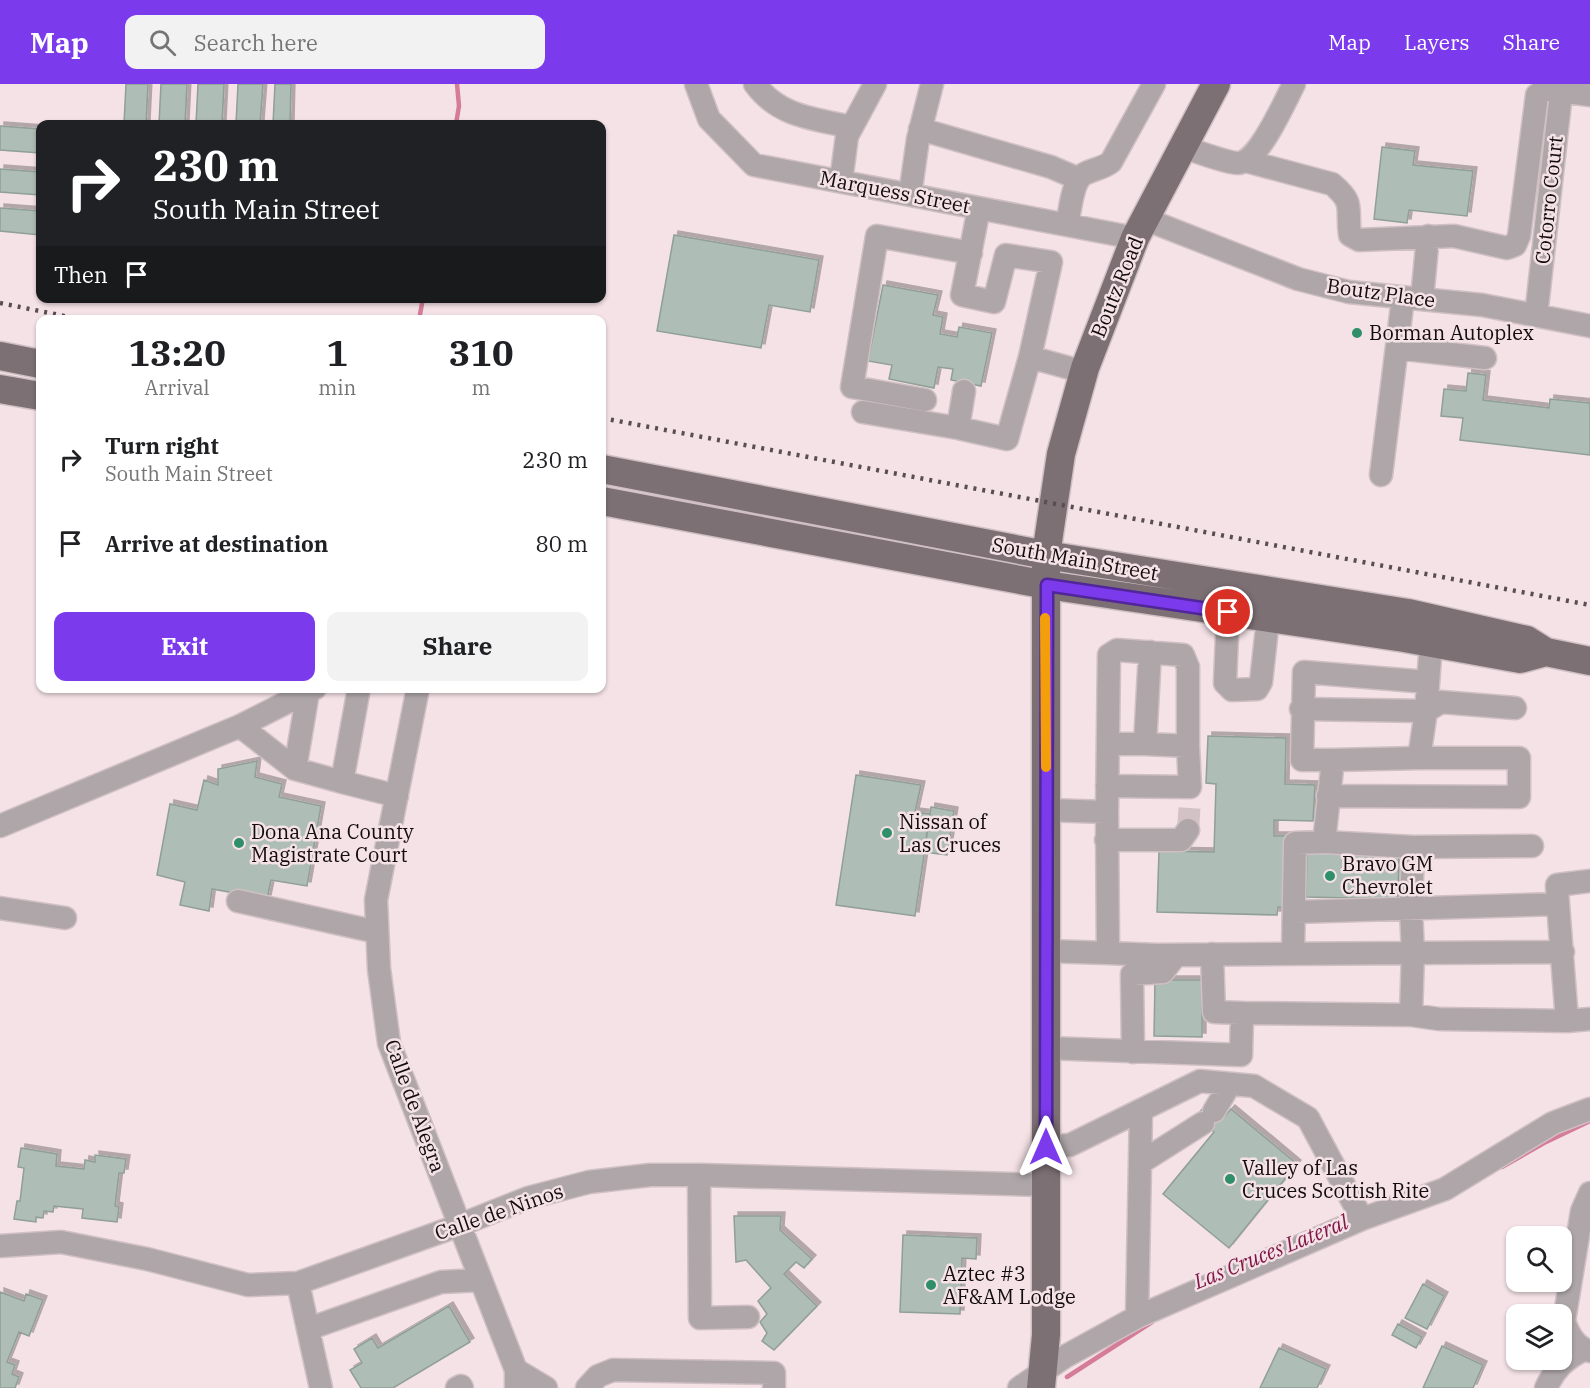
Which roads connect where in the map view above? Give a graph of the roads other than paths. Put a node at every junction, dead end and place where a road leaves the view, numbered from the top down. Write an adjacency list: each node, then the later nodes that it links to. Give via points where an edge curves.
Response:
1 (696, 84): 15 (street, Marquess Street, via 709,119 754,165)
2 (755, 84): 10 (street, via 782,109)
3 (875, 84): 10 (street)
4 (932, 84): 11 (street)
5 (1154, 84): 14 (street, via 1111,162)
6 (1216, 84): 12 (main road, Boutz Road)
7 (1294, 84): 13 (street, via 1271,127)
8 (1561, 87): 9 (street); 20 (street, via 1545,89 1538,95 1515,245 1507,249 1454,236); 23 (street, Cotorro Court)
9 (1590, 94)
10 (852, 127): 15 (street)
11 (920, 129): 14 (street, via 1051,167); 16 (street)
12 (1183, 147): 13 (street, via 1237,163); 19 (main road, Boutz Road)
13 (1246, 161): 20 (street, via 1332,184 1349,202 1350,235 1359,240)
14 (1079, 179): 18 (street)
15 (840, 181): 16 (street, Marquess Street)
16 (910, 195): 17 (street, Marquess Street)
17 (979, 208): 18 (street, Marquess Street); 21 (street)
18 (1067, 225): 19 (street, Marquess Street)
19 (1140, 228): 22 (street, Boutz Place, via 1298,279 1349,292); 30 (main road, Boutz Road)
20 (1428, 236): 22 (street)
21 (971, 253): 27 (street, via 962,295 994,302 1006,255 1051,262); 34 (street, via 877,236 852,387)
22 (1413, 298): 23 (street, Boutz Place, via 1482,305); 25 (street)
23 (1536, 316): 24 (street, Boutz Place)
24 (1590, 326)
25 (1397, 348): 28 (street); 38 (street)
26 (0, 356): 29 (main road)
27 (1030, 357): 30 (street); 36 (street, via 1007,439)
28 (1485, 358)
29 (36, 363)
30 (1084, 372): 40 (main road, Boutz Road, via 1061,454)
31 (0, 389): 33 (main road)
32 (964, 391): 36 (street)
33 (36, 395)
34 (926, 400)
35 (863, 412): 36 (street)
36 (958, 428)
37 (606, 470): 40 (main road, South Main Street)
38 (1381, 476)
39 (606, 502): 41 (main road, South Main Street)
40 (1046, 555): 41 (main road, Boutz Road); 46 (main road, South Main Street, via 1408,613 1527,640)
41 (1047, 585): 42 (main road, South Main Street); 67 (main road, Boutz Road)
42 (1228, 612): 43 (main road, South Main Street); 43 (street, via 1225,683 1232,690 1257,689 1262,681)
43 (1268, 619): 44 (main road, South Main Street)
44 (1431, 643): 46 (main road, South Main Street, via 1520,659); 48 (street)
45 (1150, 652): 57 (street, via 1116,650 1109,655); 58 (street); 59 (street, via 1182,655 1188,667)
46 (1546, 652): 47 (main road, South Main Street)
47 (1590, 661)
48 (1428, 682): 54 (street, via 1304,672); 55 (street)
49 (305, 693): 56 (street)
50 (310, 693): 62 (street)
51 (358, 693): 63 (street)
52 (417, 693): 65 (street, Calle de Alegra)
53 (1515, 708): 55 (street, via 1441,702)
54 (1301, 709): 55 (street); 61 (street, via 1302,760)
55 (1426, 711): 60 (street)
56 (240, 726): 62 (street); 69 (street)
57 (1108, 744): 58 (street); 64 (street)
58 (1145, 744): 59 (street)
59 (1188, 746): 64 (street, via 1190,794)
60 (1419, 758): 61 (street); 66 (street, via 1519,758 1519,797)
61 (1333, 760): 66 (street)
62 (295, 769): 63 (street)
63 (342, 782): 65 (street)
64 (1107, 786): 68 (street)
65 (397, 796): 82 (street, Calle de Alegra, via 376,900)
66 (1328, 796): 72 (street)
67 (1046, 810): 68 (street); 83 (main road, Boutz Road)
68 (1107, 812): 71 (street)
69 (0, 826)
70 (1188, 831): 71 (street, via 1181,840)
71 (1106, 840): 85 (street)
72 (1324, 842): 74 (street); 80 (street, via 1295,843)
73 (1532, 846): 74 (street)
74 (1413, 847): 79 (street)
75 (1590, 881): 77 (street, via 1557,885)
76 (238, 901): 82 (street)
77 (1558, 904): 79 (street); 84 (street)
78 (0, 908): 81 (street)
79 (1411, 909): 80 (street); 87 (street)
80 (1294, 912): 86 (street)
81 (65, 918)
82 (377, 932): 105 (street, Calle de Alegra, via 389,1042)
83 (1046, 951): 85 (street); 94 (main road, Boutz Road)
84 (1563, 952): 87 (street); 93 (street)
85 (1108, 953): 89 (street)
86 (1293, 953): 87 (street); 88 (street)
87 (1413, 953): 91 (street)
88 (1212, 954): 89 (street); 90 (street, via 1214,1012)
89 (1176, 955): 95 (street, via 1163,972 1132,974)
90 (1242, 1012): 91 (street); 95 (street, via 1241,1055)
91 (1411, 1015): 93 (street)
92 (1590, 1019): 93 (street)
93 (1567, 1021)
94 (1046, 1048): 95 (street); 99 (main road, Boutz Road)
95 (1133, 1052)
96 (1230, 1084): 98 (street, via 1200,1081); 100 (street, via 1209,1117); 104 (street, via 1254,1086 1308,1118)
97 (1590, 1109): 104 (street, via 1553,1123 1445,1189)
98 (1141, 1110): 99 (street, via 1070,1145); 100 (street)
99 (1046, 1147): 102 (main road, Boutz Road)
100 (1140, 1163): 110 (street)
101 (699, 1175): 102 (street, Calle de Ninos); 105 (street, Calle de Ninos, via 650,1175 589,1182 528,1198); 109 (street, via 700,1318)
102 (1046, 1185): 114 (main road, Boutz Road, via 1046,1335)
103 (1590, 1193): 112 (street, via 1582,1210 1564,1321 1568,1333)
104 (1362, 1218): 110 (street)
105 (460, 1225): 107 (street, Calle de Alegra); 108 (street, Calle de Ninos)
106 (0, 1246): 108 (street, Calle de Ninos, via 62,1242 248,1285)
107 (481, 1280): 111 (street, via 441,1282); 113 (street, Calle de Alegra)
108 (298, 1283): 111 (street)
109 (748, 1317)
110 (1137, 1317): 114 (street, via 1066,1356)
111 (308, 1329): 116 (street)
112 (1587, 1351): 115 (street, via 1571,1356)
113 (516, 1379): 119 (street)
114 (1042, 1380): 122 (street)
115 (1554, 1383)
116 (321, 1388)
117 (457, 1388): 118 (street)
118 (462, 1388)
119 (546, 1388)
120 (587, 1388): 121 (street, via 598,1376 613,1370 774,1373)
121 (774, 1388)
122 (1018, 1388)

